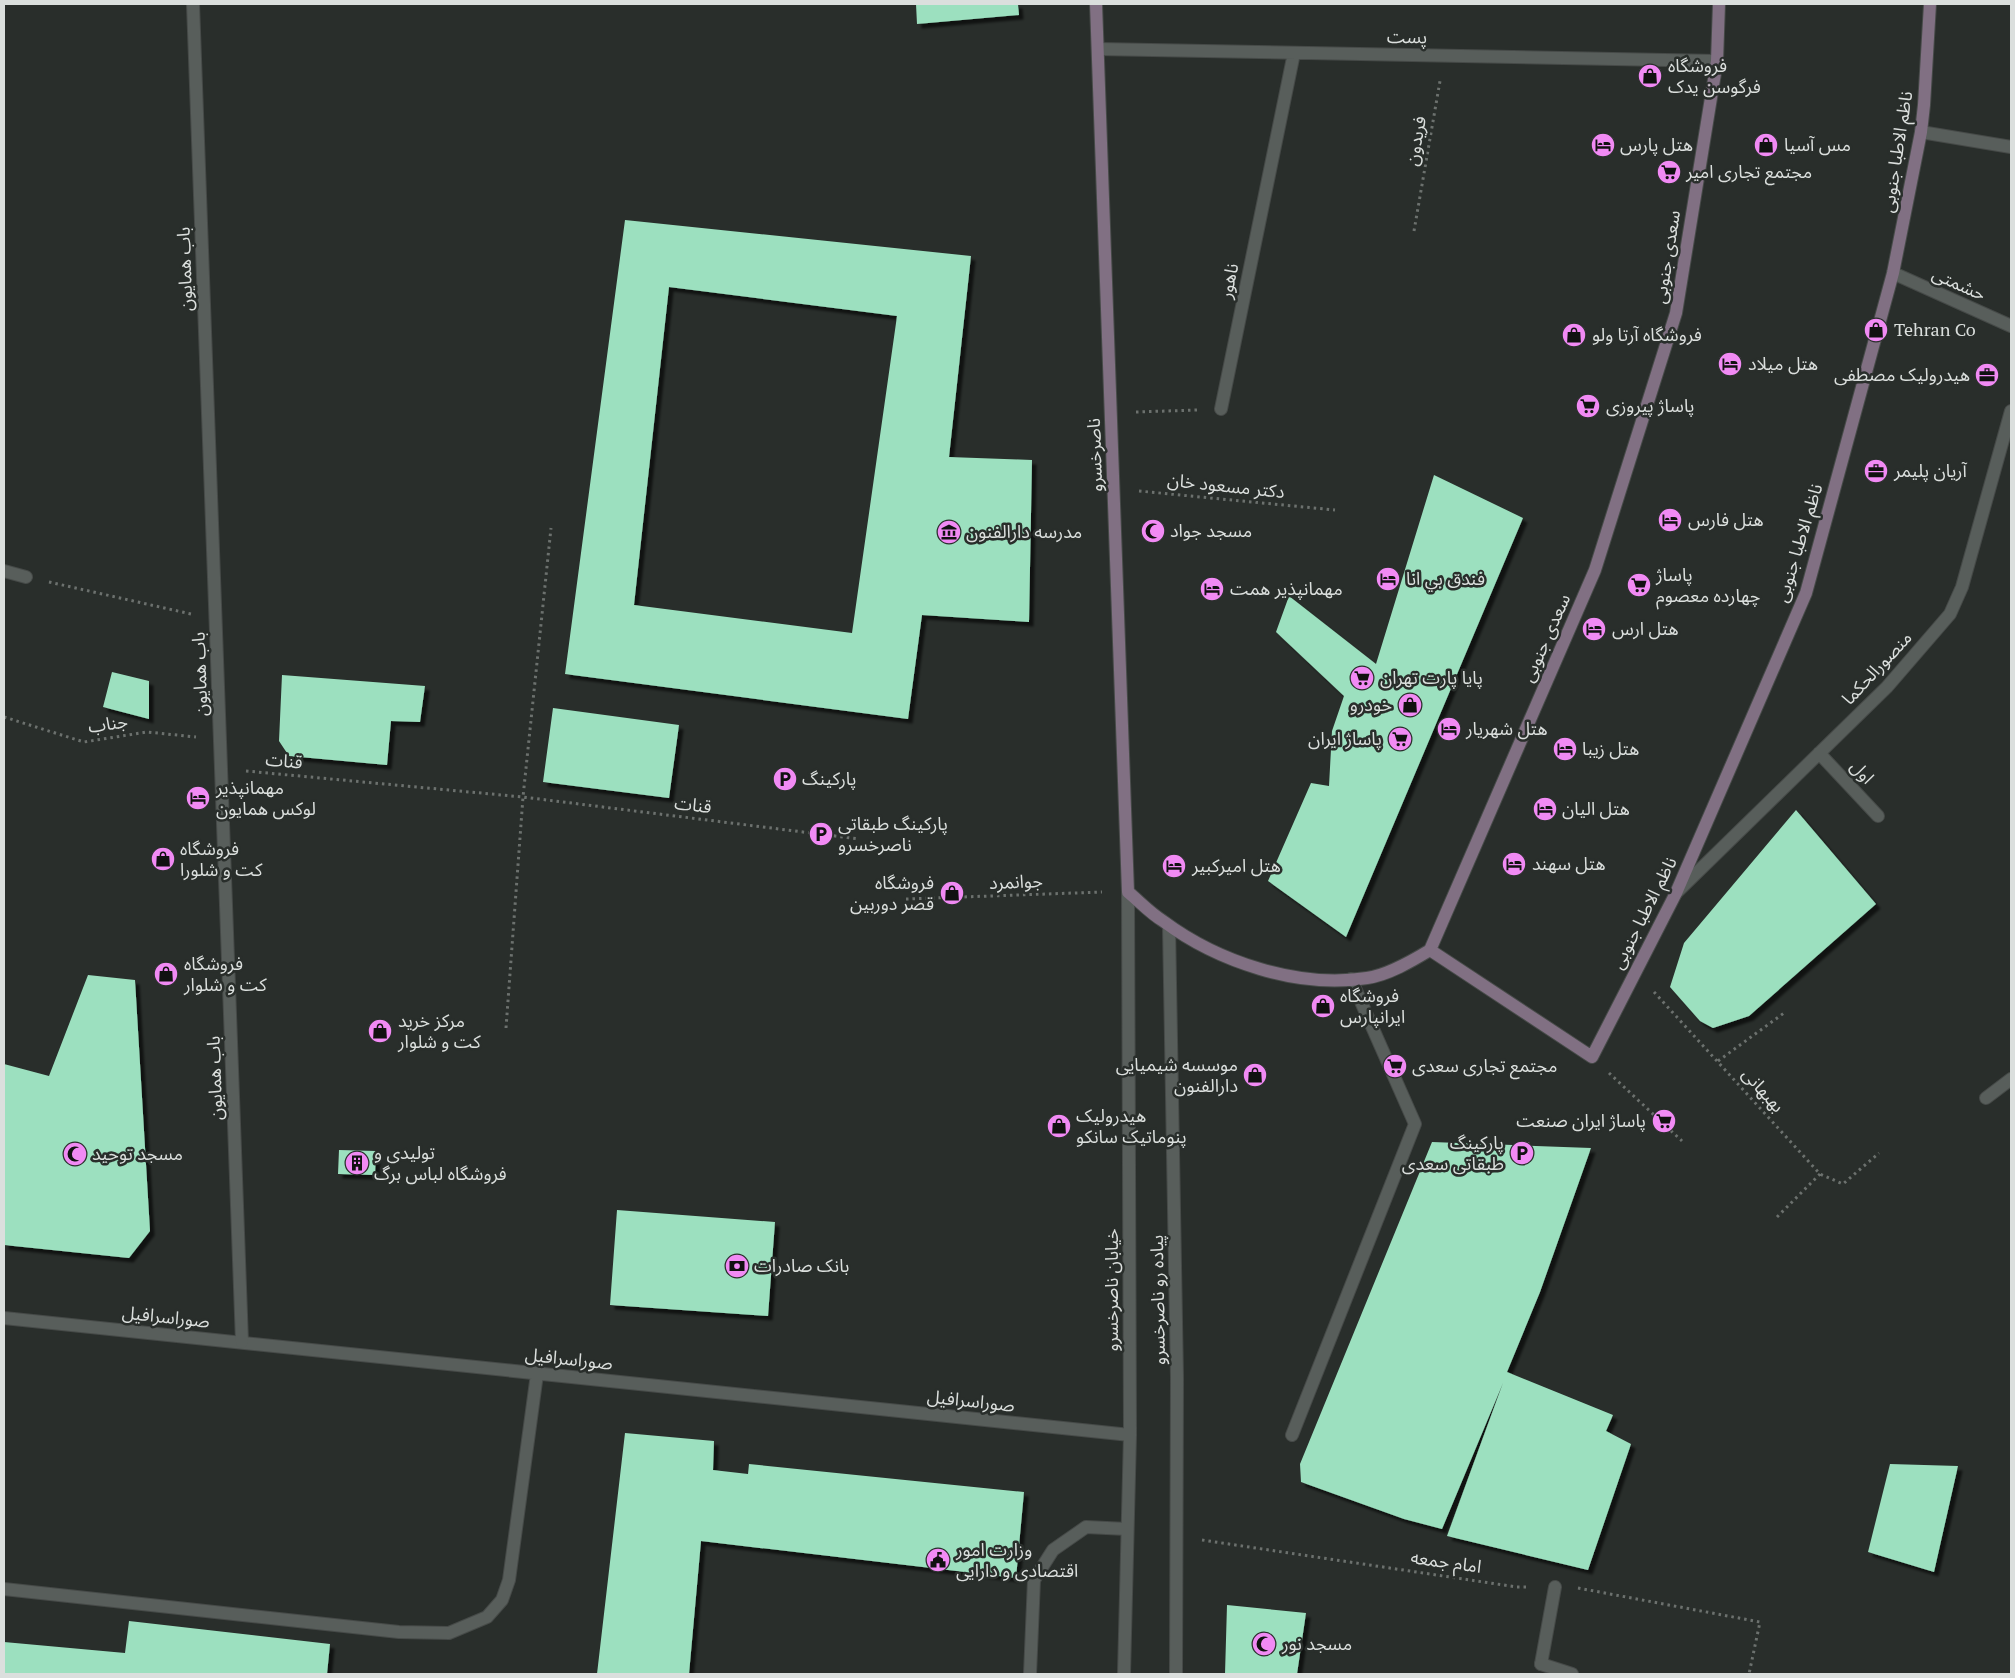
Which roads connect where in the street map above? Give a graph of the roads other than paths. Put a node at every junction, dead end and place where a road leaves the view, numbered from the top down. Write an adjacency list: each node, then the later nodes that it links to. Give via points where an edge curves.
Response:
1 (193, 4): 27 (street, باب همایون)
2 (1096, 4): 5 (main road, ناصرخسرو)
3 (1720, 4): 7 (main road, سعدی جنوبی)
4 (1930, 4): 8 (main road, ناظم الاطبا جنوبی)
5 (1098, 49): 6 (street, پست); 18 (main road, ناصرخسرو)
6 (1294, 53): 7 (street, پست); 12 (street, ناهور)
7 (1717, 61): 22 (main road, سعدی جنوبی, via 1676,314 1595,570)
8 (1921, 132): 9 (street); 10 (main road, ناظم الاطبا جنوبی)
9 (2011, 147)
10 (1893, 273): 11 (street, حشمتی); 19 (main road, ناظم الاطبا جنوبی, via 1806,593)
11 (2011, 326)
12 (1220, 410)
13 (2011, 411): 16 (street, منصورالحکما, via 1962,587 1950,614 1887,687)
14 (4, 571): 15 (street)
15 (26, 577)
16 (1820, 753): 17 (street, اول); 19 (street, منصورالحکما)
17 (1878, 816)
18 (1128, 892): 20 (street, ناصرخسرو); 21 (main road)
19 (1676, 893): 22 (main road, ناظم الاطبا جنوبی, via 1592,1057)
20 (1128, 905): 29 (street, خیابان ناصرخسرو)
21 (1169, 926): 23 (main road, via 1234,960 1274,972 1322,980); 36 (street, پیاده رو ناصرخسرو, via 1177,1368)
22 (1430, 950): 23 (main road, via 1407,964 1368,978)
23 (1351, 978): 30 (street, via 1415,1124)
24 (2011, 1078): 25 (street)
25 (1986, 1098)
26 (4, 1318): 27 (street, صوراسرافیل)
27 (242, 1342): 28 (street, صوراسرافیل)
28 (537, 1374): 29 (street, صوراسرافیل); 33 (street, via 509,1580 502,1600 487,1617 449,1634 399,1632)
29 (1130, 1435): 31 (street, خیابان ناصرخسرو)
30 (1292, 1435)
31 (1127, 1529): 34 (street, via 1086,1527 1053,1550 1034,1580); 35 (street, خیابان ناصرخسرو)
32 (1554, 1587): 37 (street, via 1541,1664)
33 (4, 1589)
34 (1030, 1674)
35 (1124, 1674)
36 (1176, 1674)
37 (1572, 1674)

